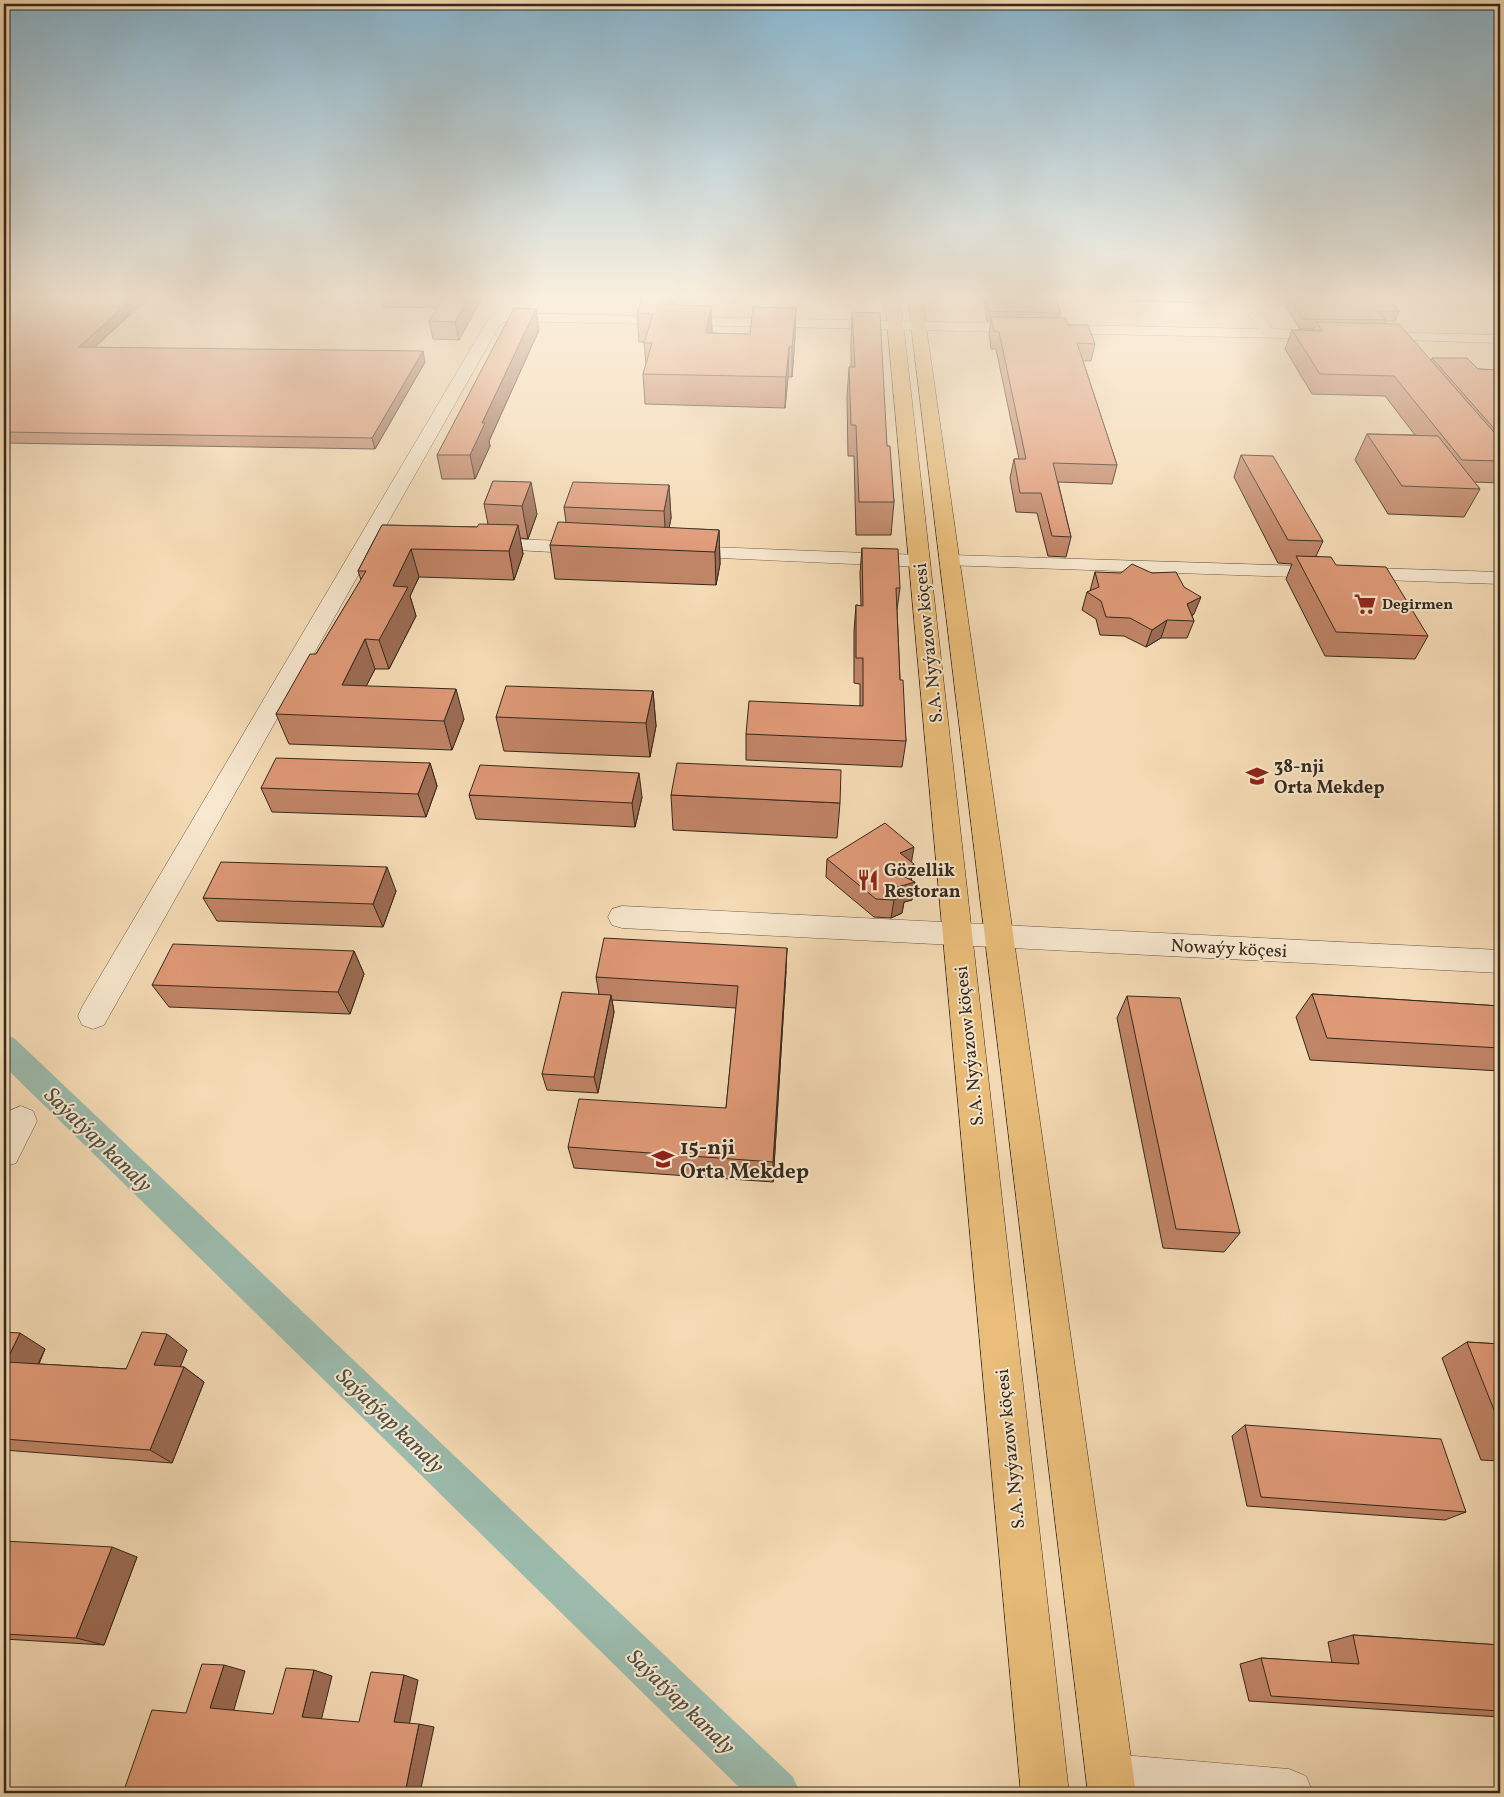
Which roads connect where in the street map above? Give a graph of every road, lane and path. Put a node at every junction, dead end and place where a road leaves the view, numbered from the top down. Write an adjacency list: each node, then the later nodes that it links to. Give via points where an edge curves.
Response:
1 (462, 382): 14 (street, via 377,540)
2 (910, 382): 7 (main road, S.A. Nyýazow köçesi)
3 (918, 382): 8 (main road, S.A. Nyýazow köçesi)
4 (466, 544): 5 (street)
5 (604, 549)
6 (663, 551): 7 (street)
7 (920, 560): 11 (main road, S.A. Nyýazow köçesi)
8 (950, 561): 9 (street); 12 (main road, S.A. Nyýazow köçesi)
9 (1500, 578)
10 (622, 917): 11 (street, Nowaýy köçesi)
11 (958, 934): 12 (street, Nowaýy köçesi); 18 (main road, S.A. Nyýazow köçesi)
12 (1000, 936): 13 (street, Nowaýy köçesi); 17 (main road, S.A. Nyýazow köçesi)
13 (1500, 962)
14 (94, 1016)
15 (21, 1121): 16 (street)
16 (4, 1152)
17 (1111, 1785): 19 (street)
18 (1045, 1793)
19 (1289, 1793)

